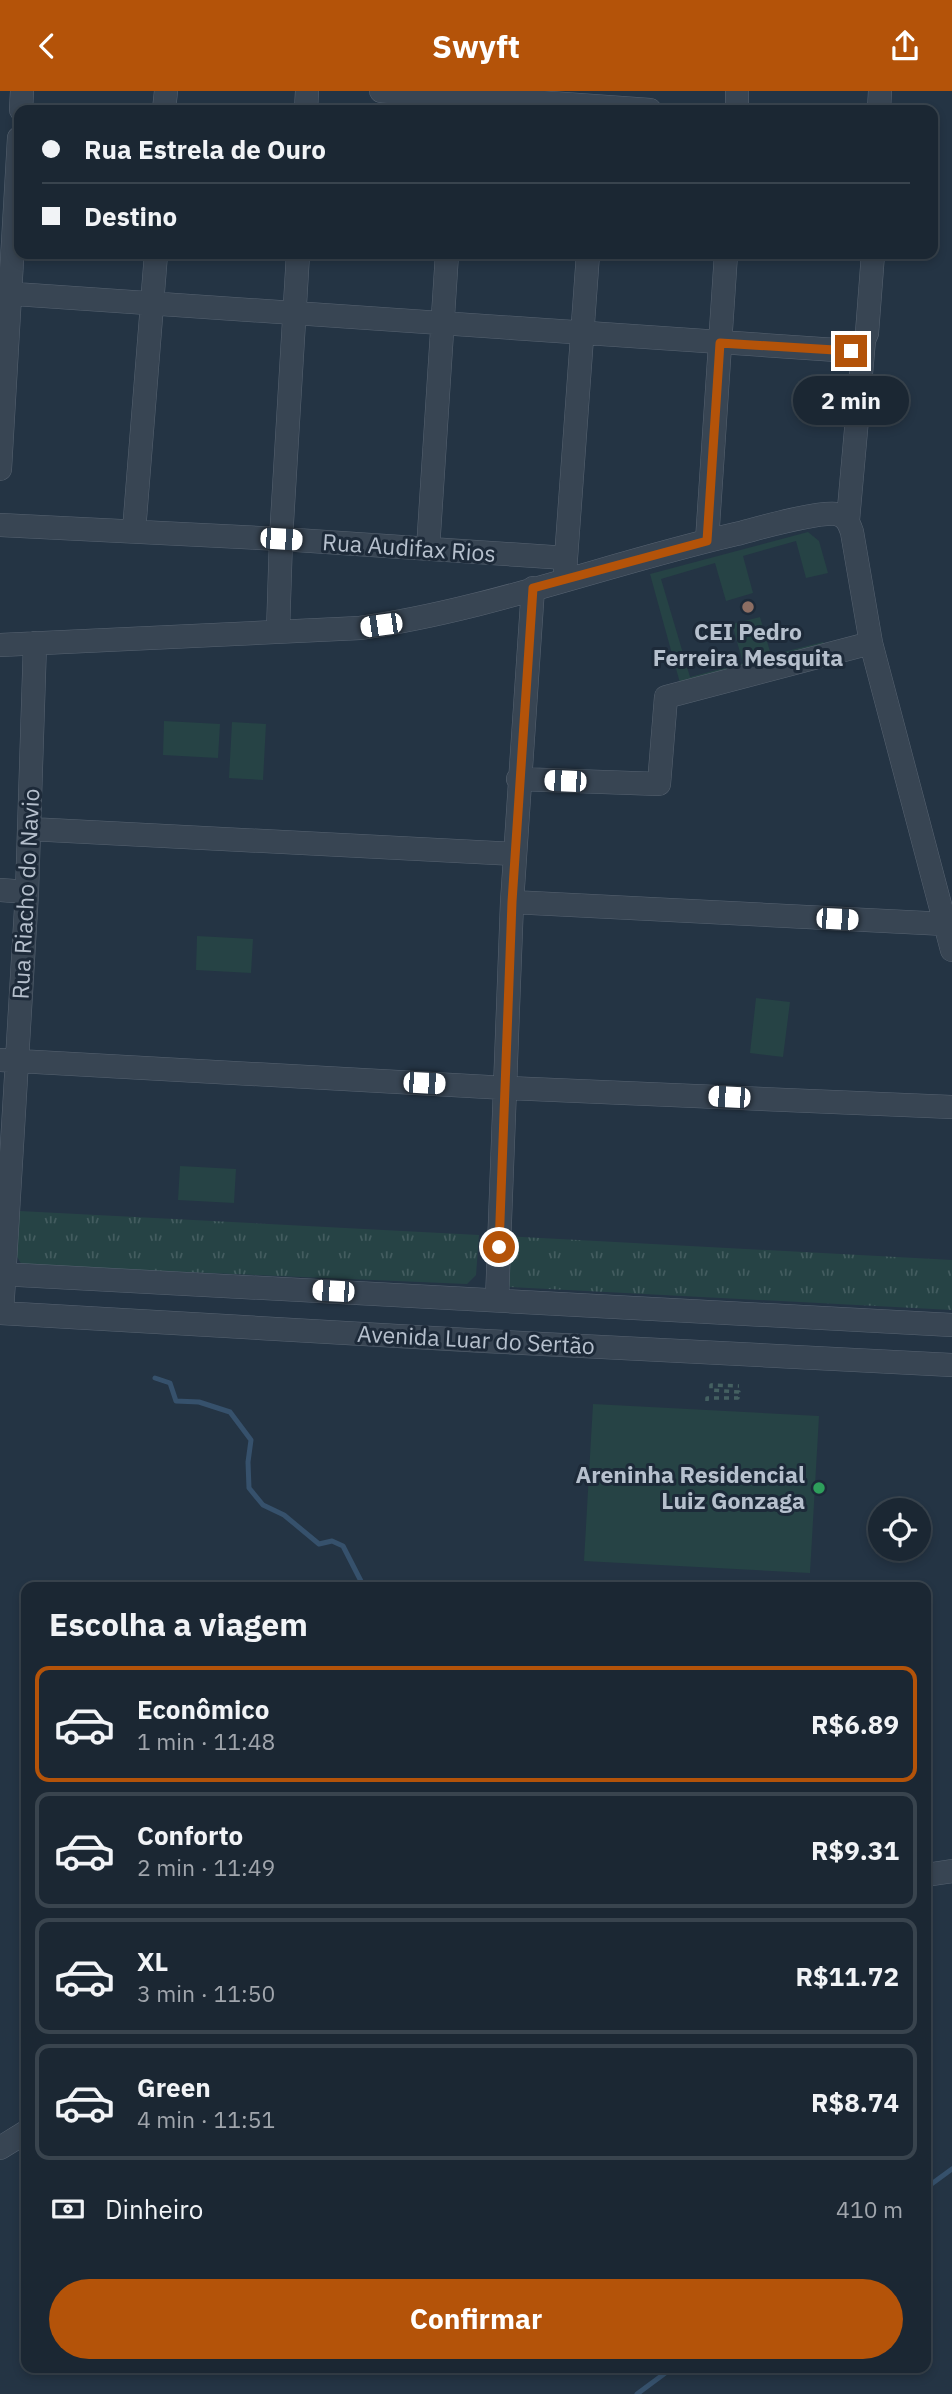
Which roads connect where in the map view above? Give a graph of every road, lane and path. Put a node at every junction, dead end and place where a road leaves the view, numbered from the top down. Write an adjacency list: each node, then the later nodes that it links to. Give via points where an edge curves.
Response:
1 (381, 91): 2 (street)
2 (456, 99): 3 (street)
3 (598, 103)
4 (14, 193): 11 (street)
5 (156, 259): 12 (street)
6 (298, 259): 13 (street)
7 (447, 259): 14 (street)
8 (588, 259): 15 (street)
9 (726, 259): 17 (street)
10 (873, 259): 16 (street)
11 (5, 293): 12 (street); 18 (street)
12 (153, 303): 13 (street); 21 (street)
13 (295, 314): 14 (street); 22 (street)
14 (443, 324): 15 (street); 24 (street)
15 (583, 334): 17 (street); 25 (street)
16 (864, 340): 17 (street, via 851,351); 19 (street)
17 (720, 343): 23 (street)
18 (0, 469)
19 (848, 520): 23 (street, via 824,515); 29 (street)
20 (0, 525): 21 (street, Rua Audifax Rios)
21 (134, 531): 22 (street, Rua Audifax Rios)
22 (281, 539): 24 (street, Rua Audifax Rios); 27 (street)
23 (707, 541): 25 (street)
24 (428, 549): 25 (street, Rua Audifax Rios)
25 (565, 569): 26 (street)
26 (533, 588): 27 (street, via 402,622); 31 (street)
27 (278, 632): 28 (street)
28 (35, 643): 30 (street); 32 (street, Rua Riacho do Navio)
29 (871, 643): 31 (street, via 666,697 659,784); 34 (street)
30 (0, 645)
31 (518, 779): 33 (street)
32 (30, 829): 33 (street); 36 (street, Rua Riacho do Navio)
33 (514, 854): 37 (street)
34 (941, 865): 38 (street)
35 (0, 890): 36 (street)
36 (27, 892): 40 (street, Rua Riacho do Navio)
37 (512, 902): 38 (street); 41 (street)
38 (945, 925): 39 (street)
39 (952, 950)
40 (9, 1061): 41 (street); 43 (street, Rua Riacho do Navio)
41 (506, 1088): 42 (street); 44 (street)
42 (952, 1107)
43 (2, 1274): 44 (street, Avenida Luar do Sertão); 45 (street, Rua Riacho do Navio)
44 (497, 1300): 46 (street, Avenida Luar do Sertão)
45 (1, 1313): 47 (street, Avenida Luar do Sertão)
46 (952, 1325)
47 (952, 1365)
48 (739, 1386): 49 (path, via 711,1384 711,1389 738,1392 738,1398)
49 (707, 1401)
50 (952, 1871): 51 (street)
51 (931, 1874)
52 (21, 2134): 53 (street)
53 (0, 2148)

